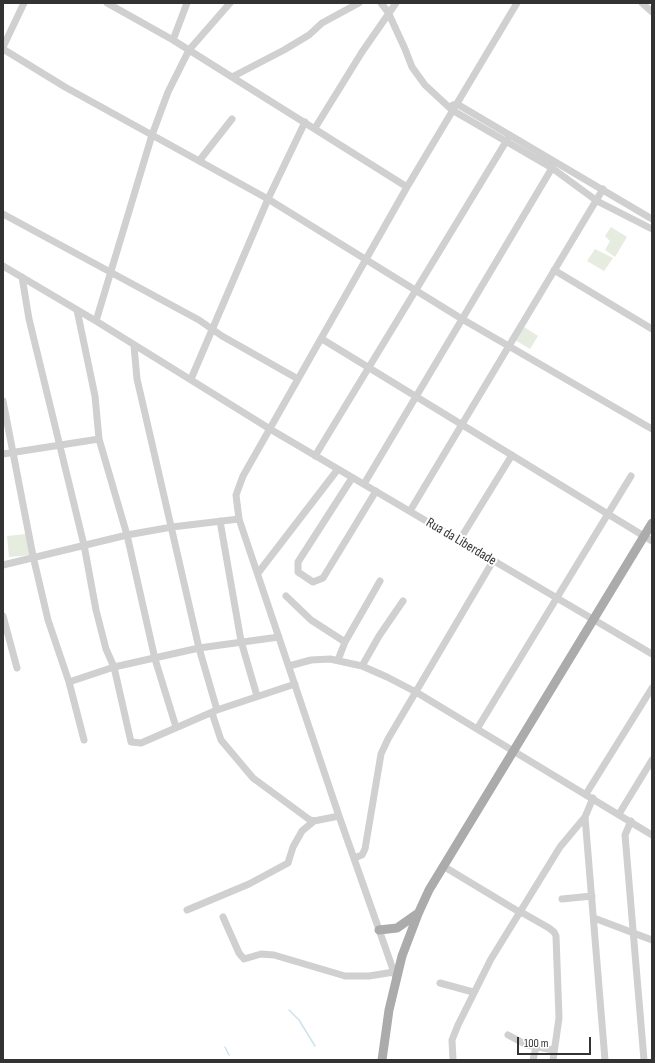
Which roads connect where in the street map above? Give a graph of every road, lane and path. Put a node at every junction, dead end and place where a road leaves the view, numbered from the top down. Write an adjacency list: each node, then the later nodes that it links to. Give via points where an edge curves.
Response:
1 (24, 3): 13 (street)
2 (107, 3): 12 (street)
3 (187, 3): 12 (street)
4 (230, 3): 14 (street)
5 (359, 3): 15 (street, via 322,23 309,35 284,50)
6 (381, 3): 10 (street)
7 (396, 3): 10 (street)
8 (517, 3): 16 (street)
9 (642, 3): 11 (street)
10 (388, 12): 17 (street, via 412,67 425,85); 20 (street)
11 (652, 12)
12 (173, 40): 14 (street)
13 (3, 48): 21 (street, via 65,87)
14 (188, 50): 15 (street); 21 (street, via 168,92)
15 (232, 77): 19 (street)
16 (457, 104): 17 (street); 22 (street)
17 (450, 108): 23 (street); 26 (street)
18 (232, 119): 24 (street)
19 (305, 122): 20 (street); 28 (street)
20 (315, 128): 26 (street)
21 (152, 135): 24 (street); 36 (street)
22 (510, 135): 23 (street); 27 (street)
23 (506, 142): 25 (street); 38 (street)
24 (199, 161): 28 (street)
25 (552, 168): 29 (street); 40 (street)
26 (407, 187): 33 (street)
27 (603, 189): 29 (street); 31 (street)
28 (268, 199): 33 (street); 42 (street)
29 (597, 201): 32 (street); 35 (street)
30 (3, 214): 36 (street)
31 (652, 219)
32 (652, 229)
33 (366, 261): 38 (street); 44 (street)
34 (3, 266): 37 (street, Rua da Liberdade)
35 (554, 270): 43 (street); 46 (street)
36 (110, 272): 41 (street); 42 (street)
37 (22, 277): 39 (street, Rua da Liberdade); 56 (street, via 29,319)
38 (415, 291): 40 (street); 47 (street)
39 (77, 310): 41 (street, Rua da Liberdade); 55 (street, via 95,396)
40 (462, 319): 46 (street); 50 (street)
41 (96, 321): 45 (street, Rua da Liberdade)
42 (213, 328): 48 (street); 49 (street, via 222,336)
43 (652, 329)
44 (322, 339): 47 (street); 49 (street)
45 (134, 346): 48 (street, Rua da Liberdade); 71 (street, via 137,379)
46 (508, 346): 52 (street); 54 (street)
47 (369, 368): 50 (street); 60 (street)
48 (190, 379): 53 (street, Rua da Liberdade)
49 (298, 379): 53 (street)
50 (416, 396): 52 (street); 64 (street)
51 (3, 401): 57 (street)
52 (462, 423): 59 (street); 66 (street)
53 (270, 429): 60 (street, Rua da Liberdade); 68 (street, via 238,488 236,501)
54 (652, 429)
55 (99, 439): 56 (street); 72 (street)
56 (61, 445): 57 (street); 75 (street)
57 (14, 453): 58 (street); 76 (street)
58 (3, 454)
59 (512, 455): 67 (street); 74 (street)
60 (315, 456): 61 (street, Rua da Liberdade)
61 (338, 469): 63 (street, Rua da Liberdade); 79 (street)
62 (631, 476): 67 (street)
63 (352, 478): 64 (street, Rua da Liberdade); 65 (street, via 298,562 298,572 314,582 323,578)
64 (364, 484): 65 (street, Rua da Liberdade)
65 (376, 491): 66 (street, Rua da Liberdade)
66 (410, 511): 74 (street, Rua da Liberdade)
67 (607, 514): 73 (street); 82 (street)
68 (239, 519): 69 (street); 79 (street)
69 (220, 521): 71 (street); 87 (street)
70 (652, 523): 73 (main road)
71 (172, 527): 72 (street); 89 (street)
72 (127, 536): 75 (street); 91 (street)
73 (648, 538): 85 (main road)
74 (459, 541): 77 (street, Rua da Liberdade)
75 (84, 545): 76 (street); 95 (street, via 96,610 106,649)
76 (33, 556): 78 (street); 97 (street, via 48,620)
77 (493, 561): 82 (street, Rua da Liberdade); 100 (street)
78 (3, 565)
79 (258, 573): 86 (street)
80 (380, 581): 88 (street)
81 (286, 596): 88 (street, via 311,620)
82 (556, 598): 85 (street, Rua da Liberdade); 104 (street)
83 (403, 601): 94 (street)
84 (3, 616): 96 (street)
85 (592, 620): 90 (street, Rua da Liberdade); 106 (main road)
86 (279, 637): 87 (street); 93 (street)
87 (241, 641): 89 (street); 101 (street)
88 (345, 642): 92 (street)
89 (199, 648): 91 (street); 102 (street)
90 (652, 654)
91 (155, 659): 95 (street); 103 (street)
92 (338, 660): 93 (street, via 311,660); 94 (street)
93 (289, 666): 98 (street)
94 (362, 666): 100 (street)
95 (114, 667): 97 (street); 103 (street, via 131,742 142,743)
96 (17, 668)
97 (69, 682): 105 (street)
98 (295, 684): 101 (street); 111 (street)
99 (652, 688): 108 (street)
100 (416, 692): 104 (street); 116 (street, via 381,754 365,848 362,855)
101 (257, 696): 102 (street)
102 (214, 712): 103 (street); 113 (street, via 221,740 253,778)
103 (176, 727)
104 (477, 729): 106 (street)
105 (84, 740)
106 (514, 750): 108 (street); 117 (main road)
107 (652, 760): 110 (street)
108 (586, 794): 109 (street)
109 (593, 798): 110 (street); 112 (street)
110 (619, 814): 114 (street)
111 (339, 816): 113 (street); 116 (street)
112 (585, 817): 118 (street); 121 (street, via 560,847)
113 (314, 821): 120 (street, via 302,831 293,846 288,862 249,884)
114 (631, 821): 115 (street); 126 (street, via 625,835)
115 (652, 835)
116 (354, 858): 125 (street)
117 (443, 866): 121 (street); 122 (main road)
118 (592, 896): 119 (street); 124 (street)
119 (562, 899)
120 (187, 910)
121 (521, 912): 130 (street); 133 (street, via 549,928 556,936 559,1018)
122 (418, 914): 125 (main road, via 397,928); 128 (main road)
123 (223, 917): 128 (street, via 244,959 261,954 274,955 345,976)
124 (594, 918): 126 (street); 138 (street)
125 (379, 930): 128 (street)
126 (634, 933): 127 (street); 139 (street)
127 (652, 940)
128 (395, 975): 134 (main road)
129 (440, 983): 130 (street)
130 (473, 992): 135 (street, via 452,1040)
131 (508, 1035): 132 (street)
132 (536, 1048): 133 (street); 136 (street)
133 (553, 1050): 137 (street)
134 (382, 1060)
135 (453, 1060)
136 (533, 1060)
137 (553, 1060)
138 (605, 1060)
139 (644, 1060)

